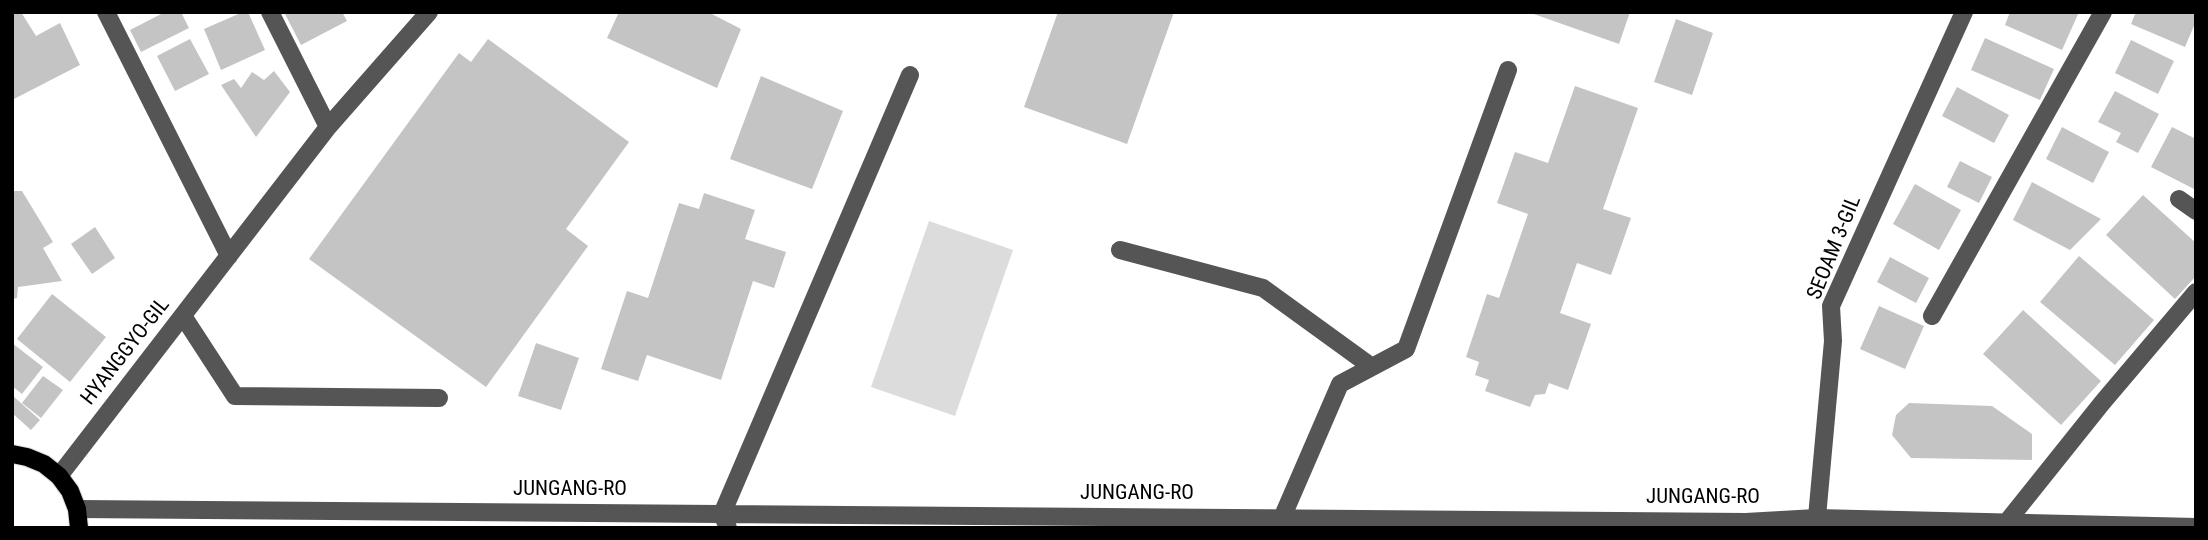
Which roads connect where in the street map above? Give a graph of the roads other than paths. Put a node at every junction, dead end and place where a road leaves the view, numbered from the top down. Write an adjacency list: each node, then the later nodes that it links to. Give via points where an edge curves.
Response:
1 (106, 12): 12 (street)
2 (270, 12): 8 (street)
3 (429, 12): 8 (street, HYANGGYO-GIL)
4 (1964, 12): 24 (street, SEOAM 3-GIL, via 1831,306 1833,341)
5 (2103, 12): 15 (street)
6 (1508, 70): 16 (street, via 1406,349)
7 (910, 75): 23 (street)
8 (328, 127): 12 (street, HYANGGYO-GIL)
9 (2179, 199): 10 (street)
10 (2196, 211)
11 (1121, 250): 16 (street, via 1263,288)
12 (229, 256): 14 (street, HYANGGYO-GIL)
13 (2196, 292): 25 (street)
14 (183, 316): 17 (street, via 235,396); 19 (street, HYANGGYO-GIL)
15 (1932, 316)
16 (1373, 367): 21 (street, via 1340,384)
17 (439, 398)
18 (12, 454): 19 (main road, via 44,464)
19 (59, 476): 20 (main road)
20 (77, 509): 22 (street, JUNGANG-RO); 28 (main road)
21 (1282, 518): 23 (street, JUNGANG-RO); 26 (street, JUNGANG-RO)
22 (670, 520): 23 (street, JUNGANG-RO)
23 (725, 521)
24 (1816, 523): 25 (street, JUNGANG-RO); 26 (street, JUNGANG-RO)
25 (2006, 523): 27 (street, JUNGANG-RO)
26 (1514, 524)
27 (2196, 527)
28 (79, 528)

